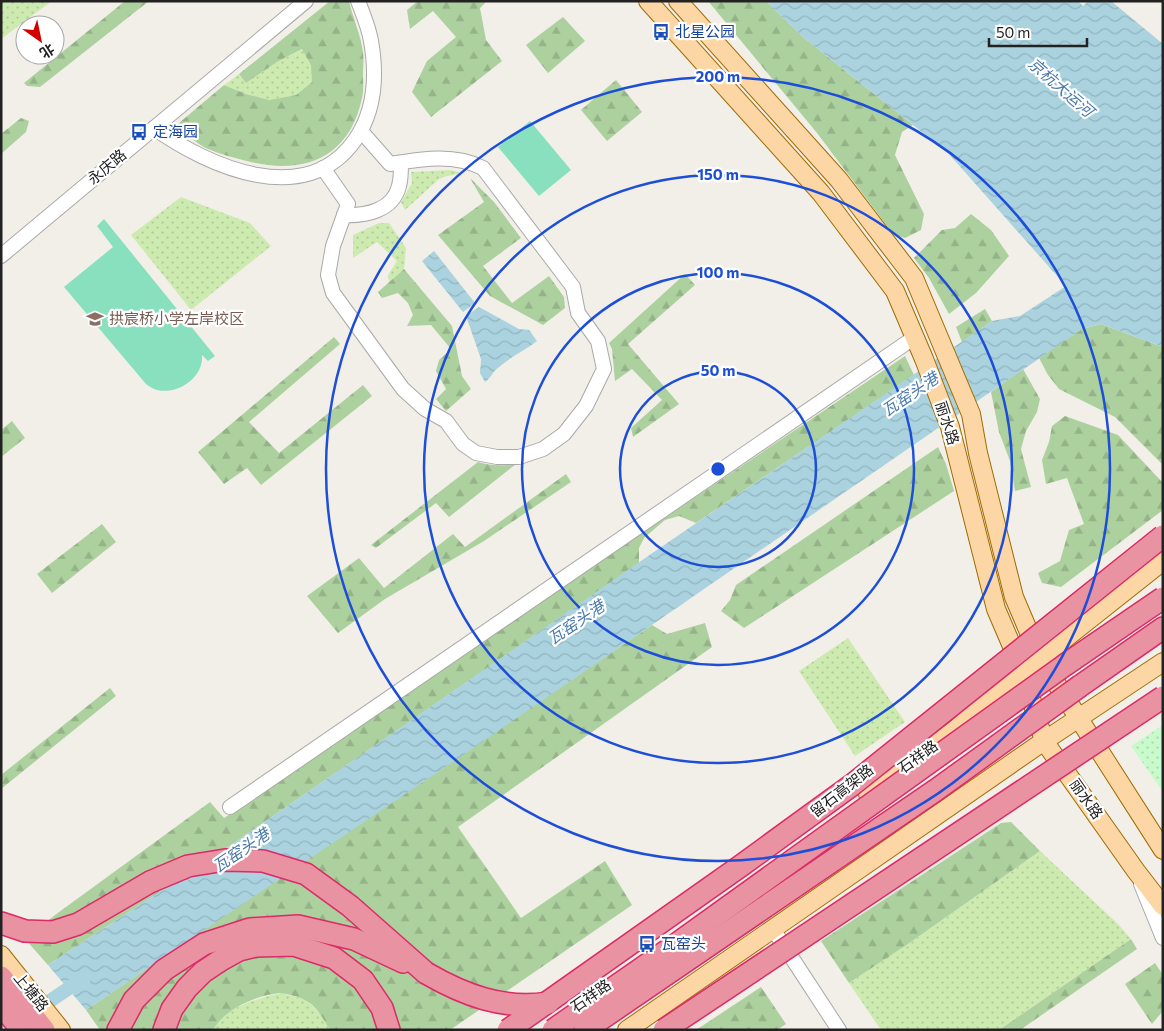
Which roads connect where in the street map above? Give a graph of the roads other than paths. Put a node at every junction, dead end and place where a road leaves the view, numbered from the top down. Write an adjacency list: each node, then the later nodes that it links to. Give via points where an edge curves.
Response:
1 (306, 1): 5 (street, 永庆路)
2 (358, 1): 6 (street, via 371,40 374,82 370,112)
3 (648, 1): 11 (main road, 丽水路, via 821,193 896,291)
4 (678, 1): 16 (main road, 丽水路, via 839,180 914,278 971,414 1014,597)
5 (154, 128): 8 (street, via 213,162 239,171 287,178); 10 (street, 永庆路)
6 (361, 131): 7 (street, via 390,164); 8 (street, via 338,160)
7 (401, 162): 9 (street, via 399,188 388,204 359,216); 9 (street, via 428,158 471,162 483,168 573,287 578,313 598,341 604,369 586,406 564,434 543,449 519,457 476,453 463,444 446,421 425,409 403,389 333,293 328,275 333,246)
8 (323, 168): 9 (street, via 348,204)
9 (344, 215)
10 (1, 256)
11 (915, 337): 18 (main road, 丽水路, via 950,427 996,609); 22 (street, via 536,594)
12 (1163, 536): 39 (highway, 留石高架路, bridge, via 852,785)
13 (1163, 561): 16 (main road, 石祥路)
14 (1163, 598): 29 (highway, 留石高架路, bridge)
15 (1163, 628): 42 (highway, bridge, via 936,790)
16 (1040, 658): 18 (main road, 石祥路); 20 (main road, 丽水路)
17 (1163, 662): 20 (main road)
18 (1023, 672): 21 (main road, 丽水路); 40 (main road, 石祥路, via 952,732)
19 (1163, 697): 44 (highway, bridge)
20 (1080, 718): 21 (main road); 23 (main road, 丽水路)
21 (1044, 741): 24 (main road, 丽水路); 27 (main road)
22 (230, 807)
23 (1163, 850)
24 (1136, 871): 25 (main road, 丽水路); 28 (street, 丽水路)
25 (1163, 906)
26 (1, 923): 31 (highway, via 24,931 53,932 78,924 150,882 188,866 224,860 264,861 306,874 350,906)
27 (773, 929): 43 (main road); 45 (street)
28 (1163, 938)
29 (675, 945): 31 (highway, bridge, via 624,976 584,994 534,1005 483,999); 41 (highway, 留石高架路, bridge)
30 (3, 964): 34 (highway); 35 (main road, 上塘路)
31 (426, 973): 36 (highway, via 354,939 298,926 250,929 204,944 164,970 134,1000)
32 (1, 1005): 33 (highway)
33 (22, 1030)
34 (44, 1030)
35 (61, 1030)
36 (118, 1030)
37 (164, 1030): 38 (highway, via 172,1009 187,988 221,960 239,950 256,946 294,944 334,958 363,980 382,1008)
38 (389, 1030)
39 (508, 1030)
40 (544, 1030)
41 (553, 1030)
42 (585, 1030)
43 (627, 1030)
44 (664, 1030)
45 (839, 1030)

